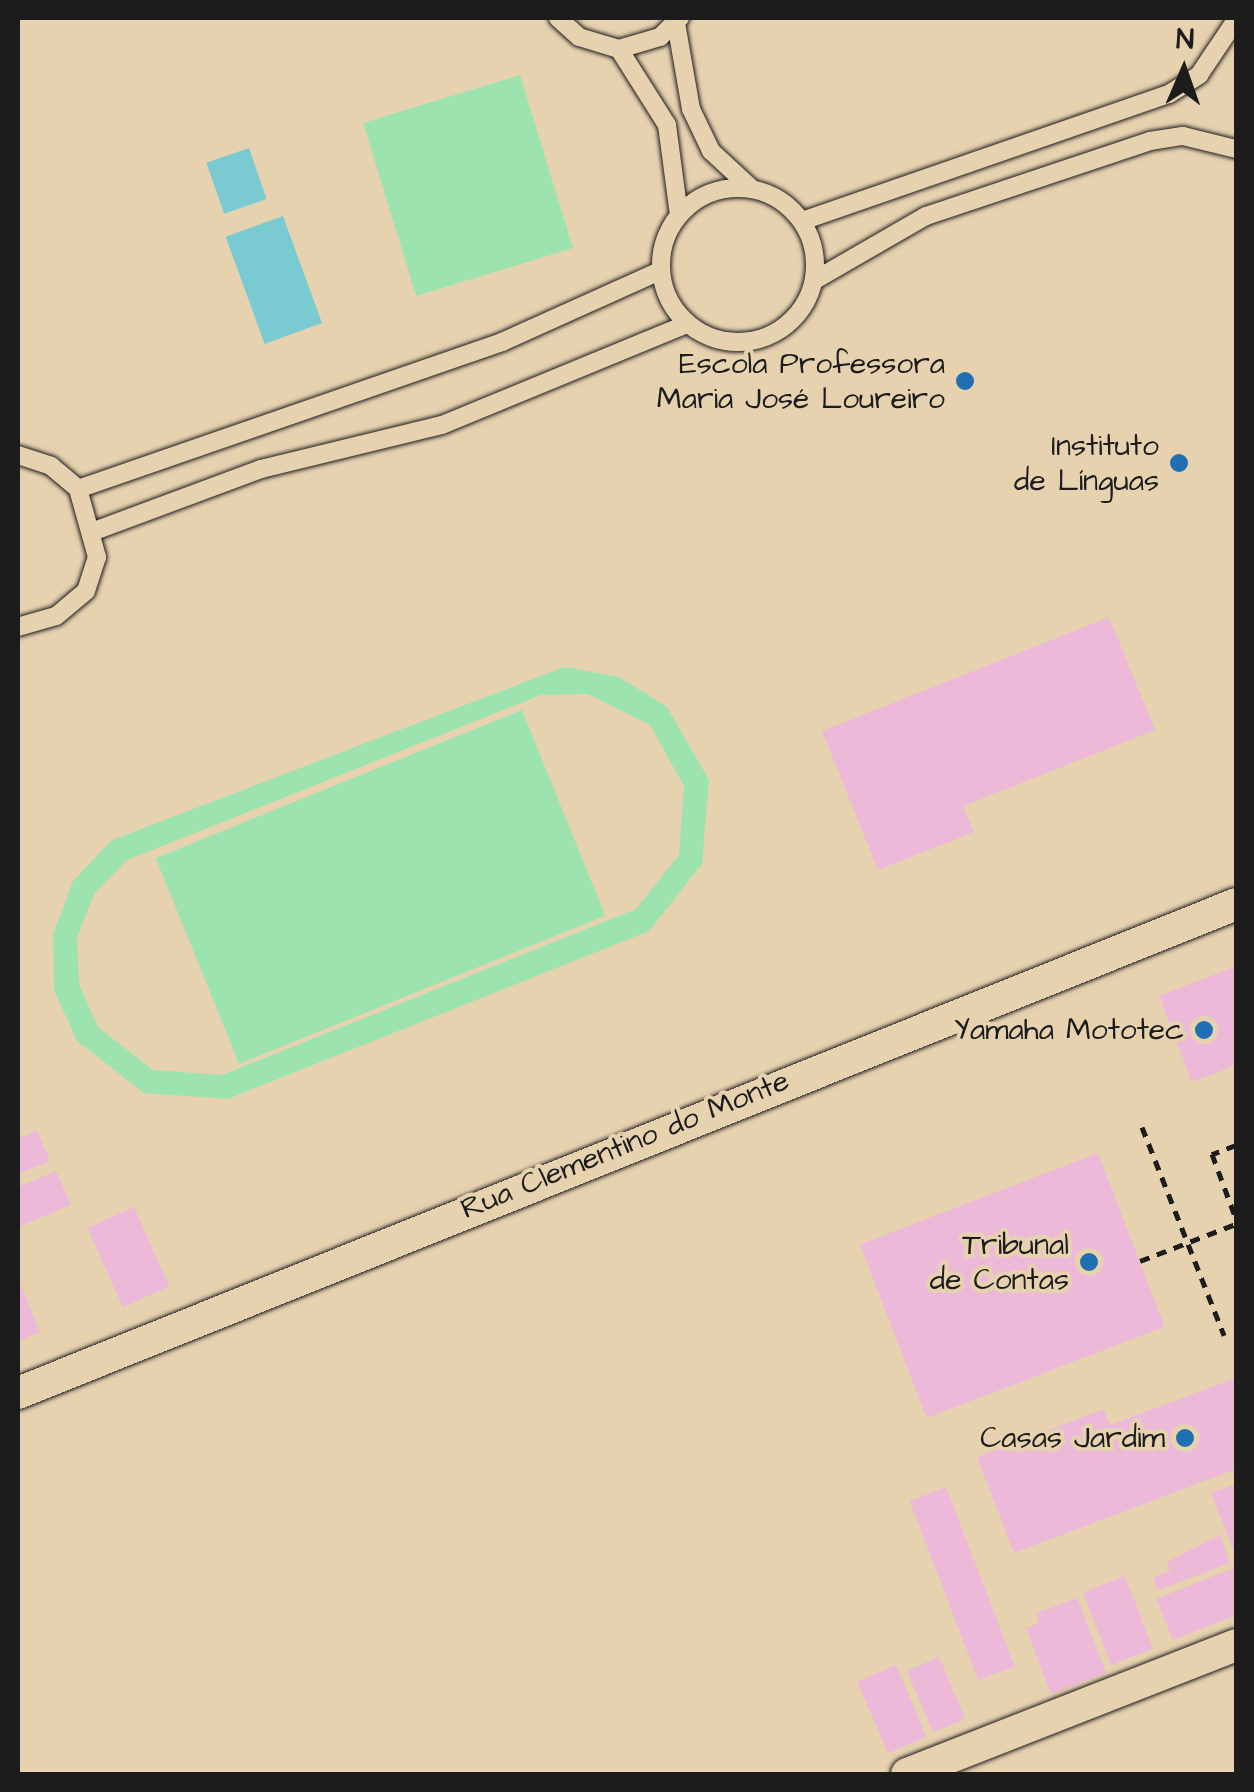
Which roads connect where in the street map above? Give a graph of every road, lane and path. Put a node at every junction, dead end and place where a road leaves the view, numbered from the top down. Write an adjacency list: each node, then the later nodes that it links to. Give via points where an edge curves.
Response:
1 (558, 18): 4 (lane, via 579,37)
2 (678, 20): 4 (lane); 6 (lane, via 692,108 711,152)
3 (1236, 20): 8 (lane, via 1199,75 1169,94)
4 (619, 49): 7 (lane, via 667,125)
5 (1236, 149): 10 (lane, via 1183,136 1150,141 926,216)
6 (752, 189): 7 (lane, via 712,193); 8 (lane)
7 (679, 215): 9 (lane)
8 (802, 222): 10 (lane)
9 (660, 271): 11 (lane); 13 (lane, via 502,342)
10 (814, 280): 11 (lane, via 797,316 764,338 724,341)
11 (687, 324): 14 (lane, via 442,426 262,469)
12 (18, 455): 13 (lane, via 51,466)
13 (78, 489): 14 (lane)
14 (97, 530): 15 (lane, via 86,591 56,616)
15 (18, 627)
16 (1236, 904): 23 (street, Rua Clementino do Monte)
17 (1142, 1127): 20 (path)
18 (1236, 1145): 19 (path, via 1212,1154)
19 (1236, 1222): 20 (path)
20 (1188, 1243): 21 (path); 22 (path)
21 (1140, 1261)
22 (1224, 1335)
23 (18, 1393)
24 (1236, 1645): 25 (street)
25 (907, 1774)

